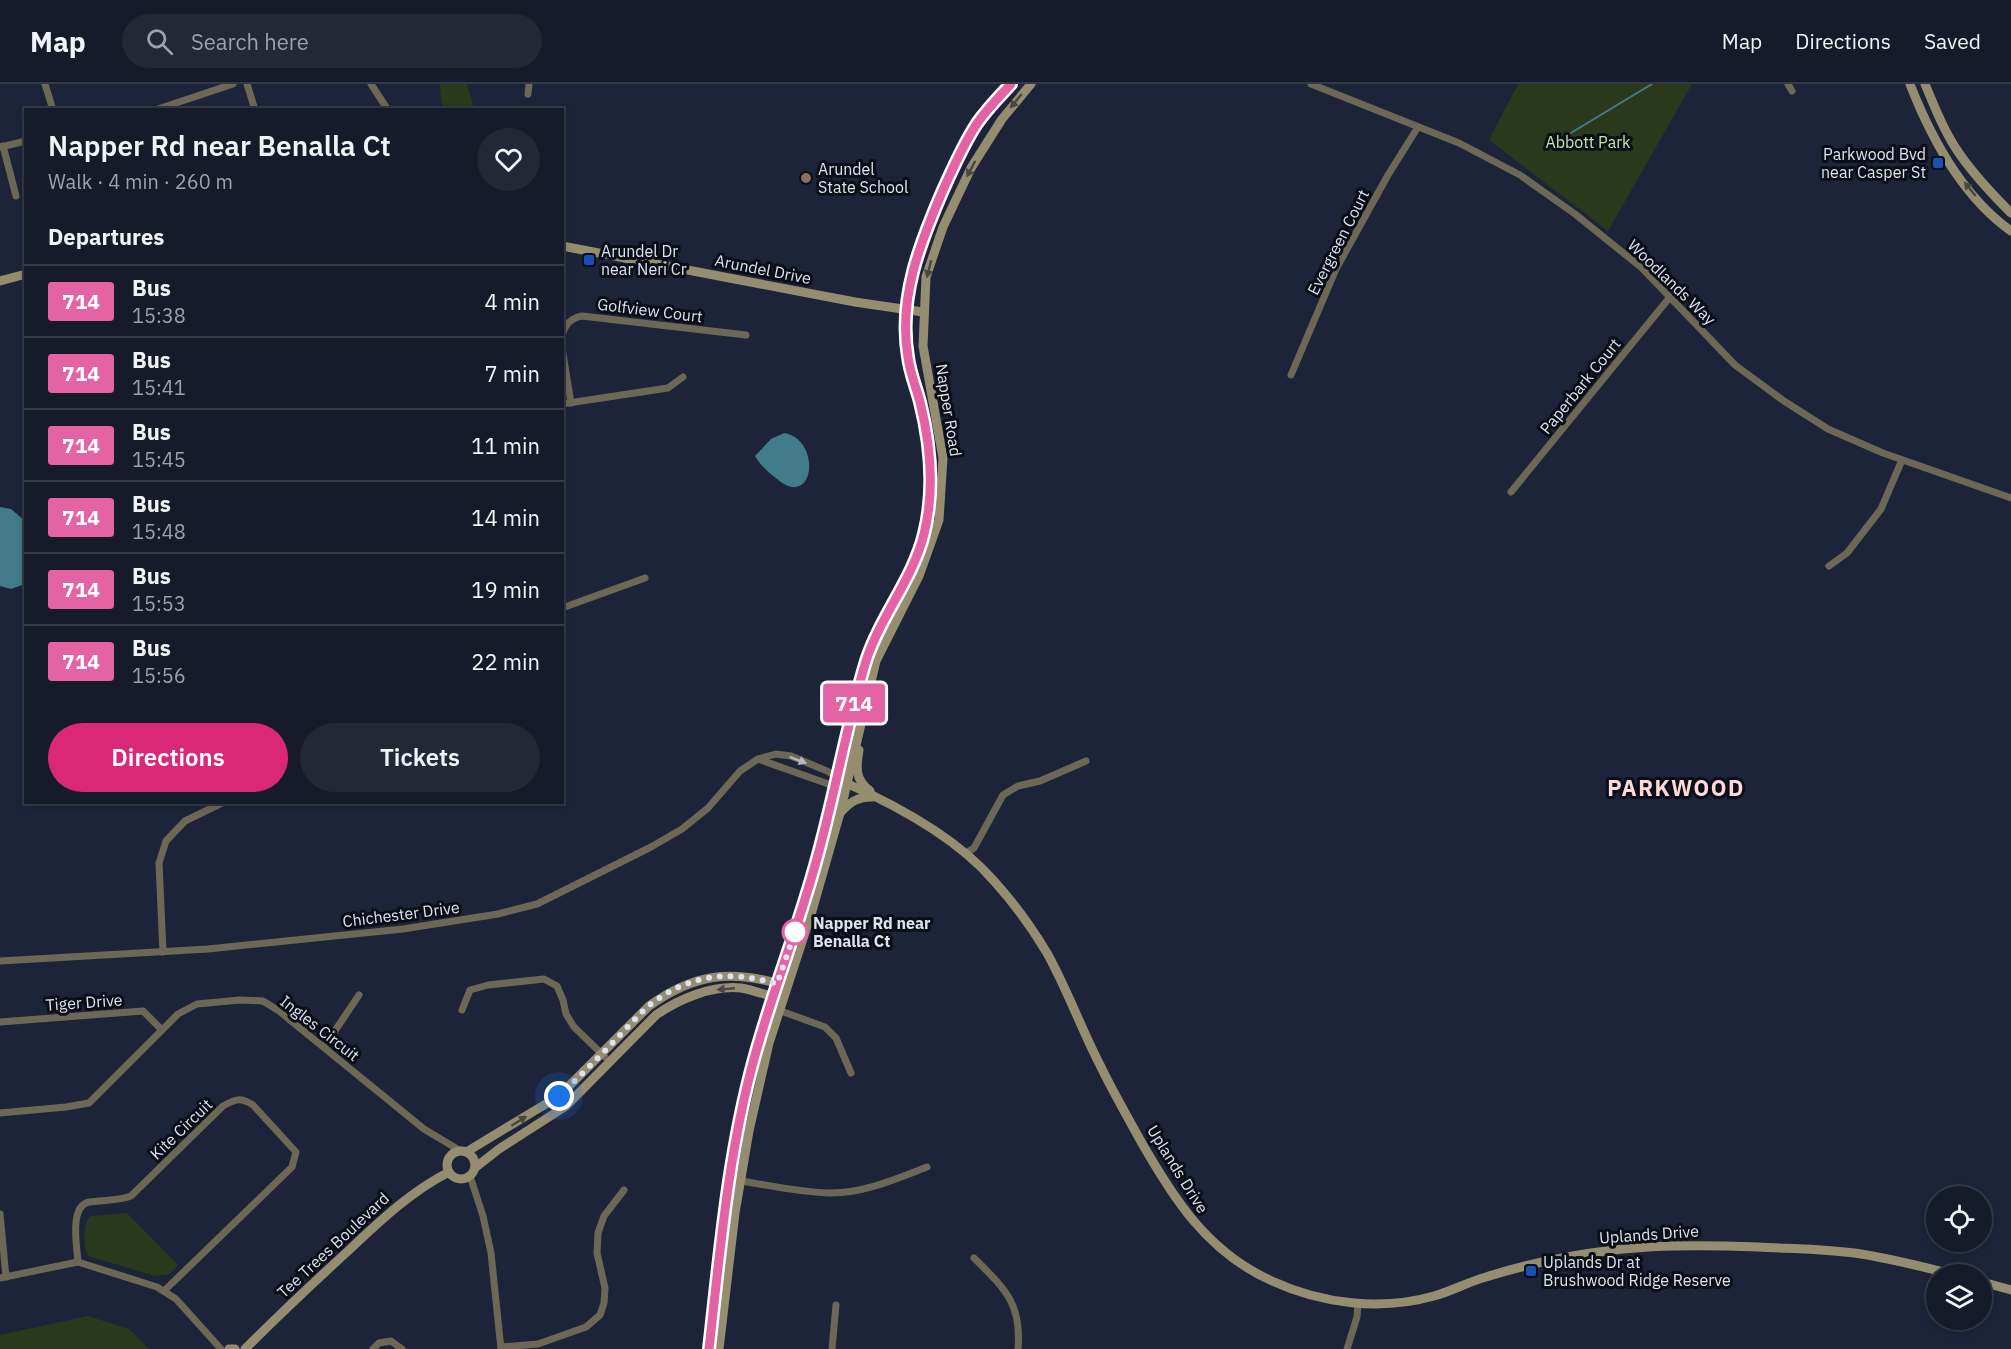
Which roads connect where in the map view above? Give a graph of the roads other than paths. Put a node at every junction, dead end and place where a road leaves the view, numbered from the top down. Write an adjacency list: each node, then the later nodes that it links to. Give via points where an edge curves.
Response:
1 (45, 84): 12 (street)
2 (233, 84): 13 (street)
3 (247, 84): 14 (street)
4 (371, 84): 15 (street)
5 (529, 84): 11 (street)
6 (1011, 84): 26 (main road, Napper Road, via 977,123 959,154 914,262)
7 (1030, 84): 27 (main road, Napper Road, one-way to 27, via 989,137 955,201 931,258)
8 (1311, 84): 16 (street, Woodlands Way)
9 (1910, 84): 21 (main road, one-way to 9, via 1979,201 1948,162)
10 (1925, 84): 20 (main road, via 1960,155)
11 (528, 94)
12 (52, 108)
13 (161, 108)
14 (254, 108)
15 (387, 108)
16 (1418, 127): 25 (street, Woodlands Way, via 1520,175 1642,268); 31 (street, Evergreen Court, via 1336,269)
17 (24, 142): 18 (street)
18 (2, 147): 19 (street)
19 (16, 196)
20 (2011, 213)
21 (2011, 231)
22 (564, 246): 26 (main road, Arundel Drive)
23 (24, 275): 24 (main road)
24 (0, 281)
25 (1670, 297): 35 (street, Woodlands Way, via 1736,364 1784,402 1828,429); 36 (street, Paperbark Court)
26 (906, 310): 27 (main road, Arundel Drive); 44 (main road, Napper Road, via 907,353 927,434 931,471 929,512 917,555 868,656)
27 (924, 312): 41 (main road, Napper Road, via 923,346 943,458 939,520 919,576 876,661)
28 (564, 329): 29 (street, Golfview Court, via 573,317 582,316)
29 (746, 335)
30 (564, 360): 33 (street)
31 (1291, 375)
32 (683, 377): 33 (street, via 668,388)
33 (571, 403): 34 (street)
34 (564, 404)
35 (1902, 460): 37 (street, Woodlands Way); 38 (street, via 1881,509 1846,553)
36 (1510, 492)
37 (2011, 498)
38 (1829, 566)
39 (645, 578): 40 (street)
40 (564, 607)
41 (864, 706): 45 (main road, Napper Road); 47 (main road, via 856,770 863,786)
42 (758, 759): 44 (street, one-way to 44, via 776,754 791,756); 46 (street); 51 (street, Chichester Drive, via 740,771 708,808 682,830 537,904 403,929)
43 (1086, 761): 50 (street, via 1003,795 974,848)
44 (837, 775): 45 (street); 46 (main road, Napper Road)
45 (846, 783): 46 (street); 47 (main road, Uplands Drive); 49 (main road, Napper Road)
46 (834, 786): 53 (main road, Napper Road, via 814,870)
47 (877, 797): 49 (main road, via 861,797); 50 (main road, Uplands Drive)
48 (220, 804): 51 (street, via 185,821 166,841 159,863)
49 (840, 813): 54 (main road, Napper Road)
50 (966, 853): 82 (main road, Uplands Drive, via 993,879 1046,952 1126,1114 1164,1181 1197,1227 1220,1248 1269,1280 1316,1297)
51 (163, 952): 52 (street, Chichester Drive)
52 (0, 961)
53 (777, 984): 54 (main road); 56 (main road, Napper Road); 62 (main road, via 727,975 695,981 649,1006)
54 (788, 987): 56 (main road, Napper Road)
55 (359, 995): 61 (street)
56 (778, 998): 57 (main road, Napper Road); 63 (main road, one-way to 63, via 741,988 698,994 656,1015)
57 (775, 1008): 64 (street, via 825,1027 836,1038); 71 (main road, Napper Road, via 754,1058); 72 (main road, Napper Road)
58 (462, 1010): 62 (street, via 470,990 544,979 557,986 574,1027)
59 (0, 1022): 60 (street, Tiger Drive, via 143,1011)
60 (162, 1030): 61 (street, Ingles Circuit, via 178,1014 197,1004 262,1001); 65 (street, Ingles Circuit, via 89,1103)
61 (324, 1047): 66 (street, Ingles Circuit, via 424,1129)
62 (602, 1054): 63 (street); 66 (main road, one-way to 62, via 559,1096)
63 (609, 1062): 67 (main road, via 566,1106)
64 (851, 1073)
65 (0, 1113)
66 (464, 1151): 67 (main road, via 473,1156); 69 (main road, via 449,1157)
67 (476, 1167): 70 (main road)
68 (927, 1167): 72 (street, via 882,1184 829,1193)
69 (449, 1172): 70 (main road, via 457,1179); 88 (main road, Tee Trees Boulevard, via 398,1204)
70 (470, 1176): 84 (street, via 491,1253)
71 (729, 1179): 72 (street); 91 (main road, Napper Road)
72 (741, 1181): 92 (main road, Napper Road)
73 (624, 1190): 84 (street, via 604,1216 598,1233 597,1253 605,1288 600,1315 586,1327 538,1344)
74 (0, 1214): 78 (street)
75 (974, 1258): 94 (street, via 1011,1299 1018,1320)
76 (78, 1262): 78 (street); 81 (street); 81 (street, Kite Circuit, via 76,1221 86,1202 117,1201 131,1196 224,1106 237,1098 244,1100 296,1152 292,1167)
77 (1926, 1268): 82 (main road, Uplands Drive, via 1818,1249 1670,1246 1564,1258 1487,1276 1432,1296)
78 (3, 1277)
79 (1992, 1285): 80 (main road)
80 (2011, 1290)
81 (164, 1291): 85 (street)
82 (1358, 1303): 95 (street)
83 (836, 1305): 93 (street)
84 (501, 1348)
85 (221, 1349)
86 (229, 1349): 87 (main road)
87 (235, 1349)
88 (245, 1349)
89 (373, 1349): 90 (street, via 379,1343 391,1341)
90 (402, 1349)
91 (709, 1349)
92 (719, 1349)
93 (831, 1349)
94 (1018, 1349)
95 (1347, 1349)

